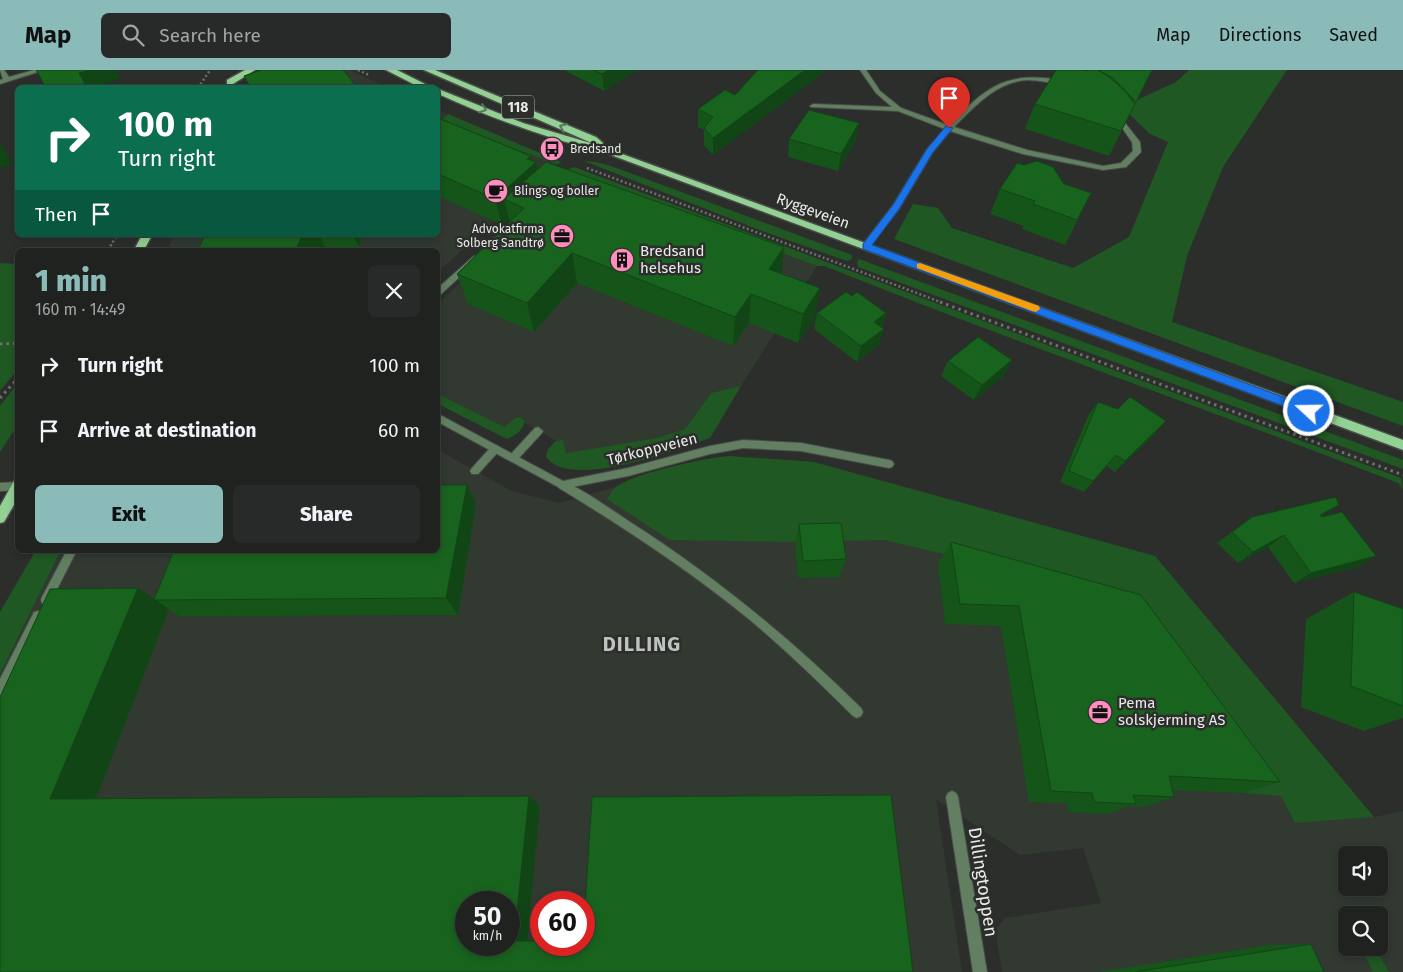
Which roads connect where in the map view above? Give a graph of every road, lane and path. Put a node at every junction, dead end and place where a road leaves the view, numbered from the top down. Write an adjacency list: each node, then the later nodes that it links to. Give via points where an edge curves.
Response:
1 (1, 70): 9 (street)
2 (41, 70): 9 (street)
3 (210, 70): 10 (path)
4 (232, 70): 11 (main road)
5 (252, 70): 11 (main road)
6 (390, 70): 12 (main road)
7 (428, 70): 19 (main road, Ryggeveien / 118, one-way to 7, via 593,139)
8 (863, 70): 17 (street, via 878,92)
9 (3, 81)
10 (200, 85)
11 (228, 85)
12 (422, 85)
13 (1074, 85): 18 (street, via 1028,78 1009,81 982,96)
14 (440, 93): 19 (main road, Ryggeveien / 118, one-way to 19, via 577,144)
15 (813, 106): 17 (street)
16 (1108, 106): 18 (street, via 1136,142 1136,152 1123,164 1103,168 1026,152)
17 (899, 109): 18 (street)
18 (949, 128): 22 (street)
19 (606, 150): 22 (main road, Ryggeveien / 118)
20 (586, 168): 37 (path)
21 (116, 237): 23 (path)
22 (866, 246): 32 (main road, Ryggeveien / 118)
23 (109, 248)
24 (481, 252): 25 (street)
25 (440, 290)
26 (15, 343): 27 (path)
27 (0, 344)
28 (15, 381): 29 (path)
29 (0, 398)
30 (440, 419): 33 (street)
31 (538, 430): 34 (street)
32 (1403, 446)
33 (495, 449): 34 (street); 36 (street)
34 (513, 458): 38 (street)
35 (889, 464): 38 (street, Tørkoppveien, via 801,447 743,444)
36 (474, 471)
37 (1403, 474)
38 (562, 485): 45 (street, via 628,524 725,593 814,668)
39 (15, 486): 40 (street)
40 (0, 487)
41 (15, 490): 42 (main road)
42 (0, 518)
43 (70, 553): 44 (street)
44 (0, 691)
45 (857, 712)
46 (952, 797): 47 (street, Dillingtoppen)
47 (980, 972)

